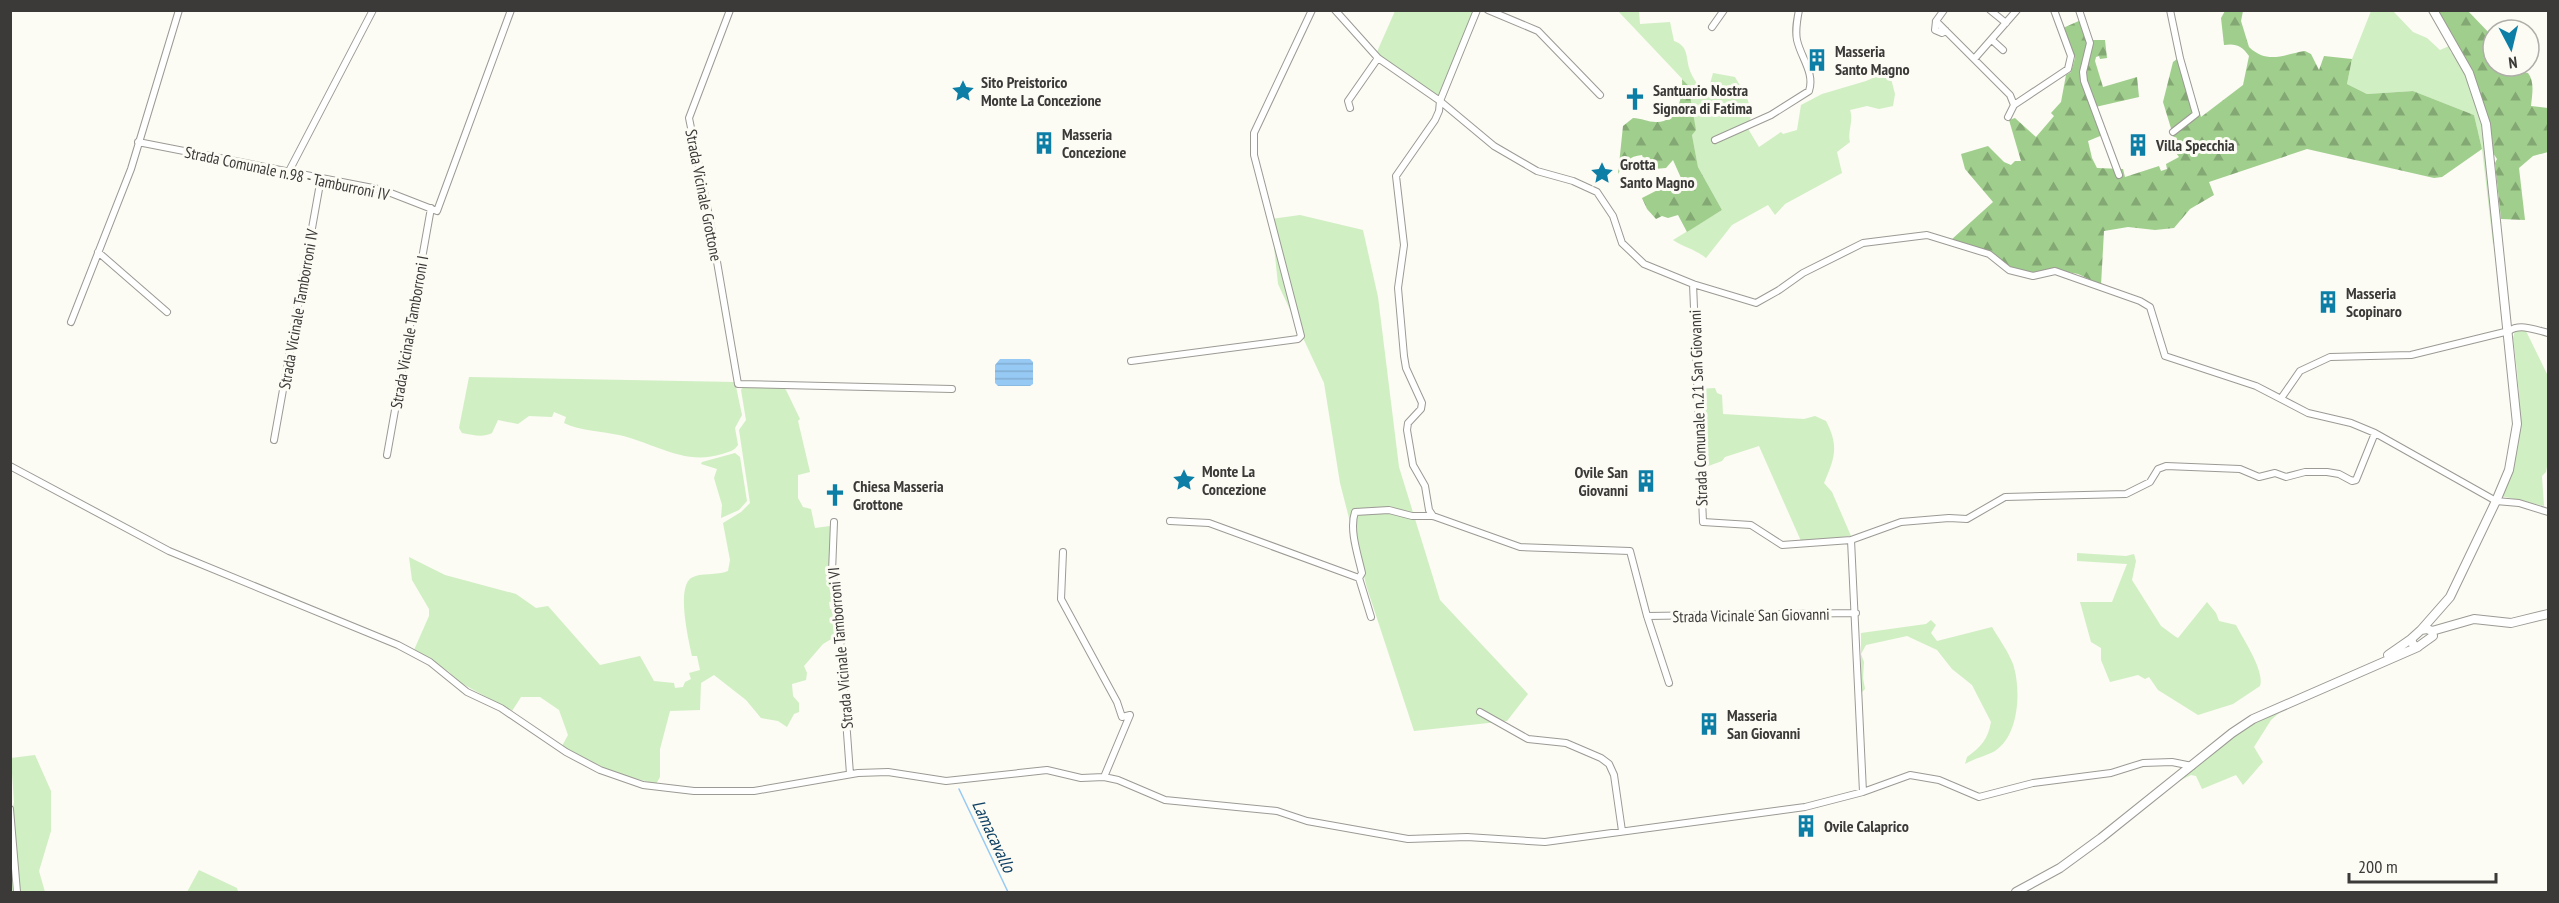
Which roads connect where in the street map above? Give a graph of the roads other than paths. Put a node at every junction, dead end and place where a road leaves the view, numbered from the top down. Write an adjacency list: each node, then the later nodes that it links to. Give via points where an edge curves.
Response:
1 (179, 10): 31 (street)
2 (373, 10): 32 (street)
3 (511, 10): 35 (street, via 437,211)
4 (730, 10): 43 (street, Strada Vicinale Grottone, via 689,118 738,384)
5 (1312, 10): 42 (street, via 1254,133 1254,155 1301,336)
6 (1335, 10): 22 (street)
7 (1477, 10): 25 (street)
8 (1488, 10): 24 (street, via 1538,31)
9 (1724, 10): 19 (street)
10 (1799, 10): 30 (street, via 1797,41 1811,76 1809,91 1771,115)
11 (1944, 10): 23 (street, via 1936,21)
12 (1990, 10): 18 (street)
13 (2017, 10): 18 (street)
14 (2054, 10): 26 (street, via 2071,56 2068,69)
15 (2079, 10): 33 (street, via 2090,43 2084,81)
16 (2170, 10): 29 (street, via 2196,114)
17 (2433, 10): 40 (street, via 2469,73 2486,124)
18 (2006, 23): 20 (street)
19 (1712, 27)
20 (1992, 40): 21 (street); 23 (street)
21 (2003, 50)
22 (1378, 58): 25 (street); 27 (street, via 1348,101)
23 (1976, 58): 26 (street, via 2010,95)
24 (1600, 95)
25 (1440, 101): 37 (street, via 1494,146 1537,171 1597,192 1613,216 1622,243 1644,264); 51 (street, via 1435,120 1396,180 1404,245 1398,288 1404,357 1422,403 1407,430 1413,465 1425,486)
26 (2014, 105): 28 (street)
27 (1350, 108)
28 (2008, 117)
29 (2173, 132)
30 (1715, 140)
31 (138, 142): 32 (street, Strada Comunale n.98 - Tamburroni IV); 36 (street)
32 (289, 172): 34 (street, Strada Comunale n.98 - Tamburroni IV)
33 (2119, 175)
34 (321, 178): 35 (street, Strada Comunale n.98 - Tamburroni IV, via 383,190); 46 (street, Strada Vicinale Tamborroni IV)
35 (431, 208): 47 (street, Strada Vicinale Tamborroni I)
36 (98, 252): 38 (street); 39 (street)
37 (1693, 284): 44 (street, via 1756,303 1803,273 1863,243 1927,235 1989,254 2009,270 2033,276 2055,271 2140,301 2150,307 2165,356); 54 (street, Strada Comunale n.21 San Giovanni, via 1702,522 1751,525 1782,545)
38 (167, 312)
39 (71, 322)
40 (2511, 330): 41 (street, via 2527,327); 44 (street, via 2411,355 2330,357 2300,371); 49 (street, via 2517,424 2509,470)
41 (2548, 333)
42 (1131, 361)
43 (952, 389)
44 (2282, 397): 45 (street, via 2308,412)
45 (2375, 433): 49 (street); 54 (street, Strada Comunale n.21 San Giovanni, via 2356,480 2352,481 2327,472 2259,477 2240,469 2166,466 2158,469 2150,482 2126,494 2005,497 1967,519 1901,522)
46 (274, 440)
47 (387, 455)
48 (10, 466): 70 (street, via 169,551 398,645 430,662 467,692 501,708 600,770 643,785 694,791 754,791)
49 (2496, 501): 50 (street); 58 (street, via 2450,597)
50 (2548, 512)
51 (1433, 516): 56 (street, via 1425,518 1389,510 1355,512 1354,531 1362,573); 60 (street, via 1520,547 1630,551)
52 (834, 522): 70 (street, Strada Vicinale Tamborroni VI, via 832,572)
53 (1170, 522): 56 (street, via 1209,523)
54 (1851, 540): 57 (street)
55 (1063, 552): 71 (street, via 1061,599 1122,717 1130,714)
56 (1359, 578): 61 (street)
57 (1856, 613): 60 (street, Strada Vicinale San Giovanni); 72 (street)
58 (2436, 614): 62 (street); 63 (street)
59 (2548, 614): 63 (street, via 2511,623 2474,619)
60 (1647, 616): 67 (street)
61 (1371, 617)
62 (2421, 630): 63 (street); 64 (street)
63 (2432, 632): 65 (street)
64 (2411, 639): 65 (street, via 2412,645); 66 (street)
65 (2418, 647): 66 (street)
66 (2374, 664): 69 (street, via 2253,719)
67 (1669, 683)
68 (1480, 712): 74 (street, via 1528,739 1566,743 1609,764)
69 (2192, 766): 72 (street, via 2143,763 2111,773 2033,783 1979,798 1939,780 1910,775); 75 (street, via 2060,868)
70 (850, 774): 71 (street, via 888,772 946,781 1047,770 1081,778)
71 (1104, 777): 74 (street, via 1165,800 1277,812 1408,839 1467,837 1545,842)
72 (1863, 792): 74 (street, via 1805,807)
73 (10, 809): 76 (street)
74 (1622, 831)
75 (2021, 891)
76 (17, 892)

